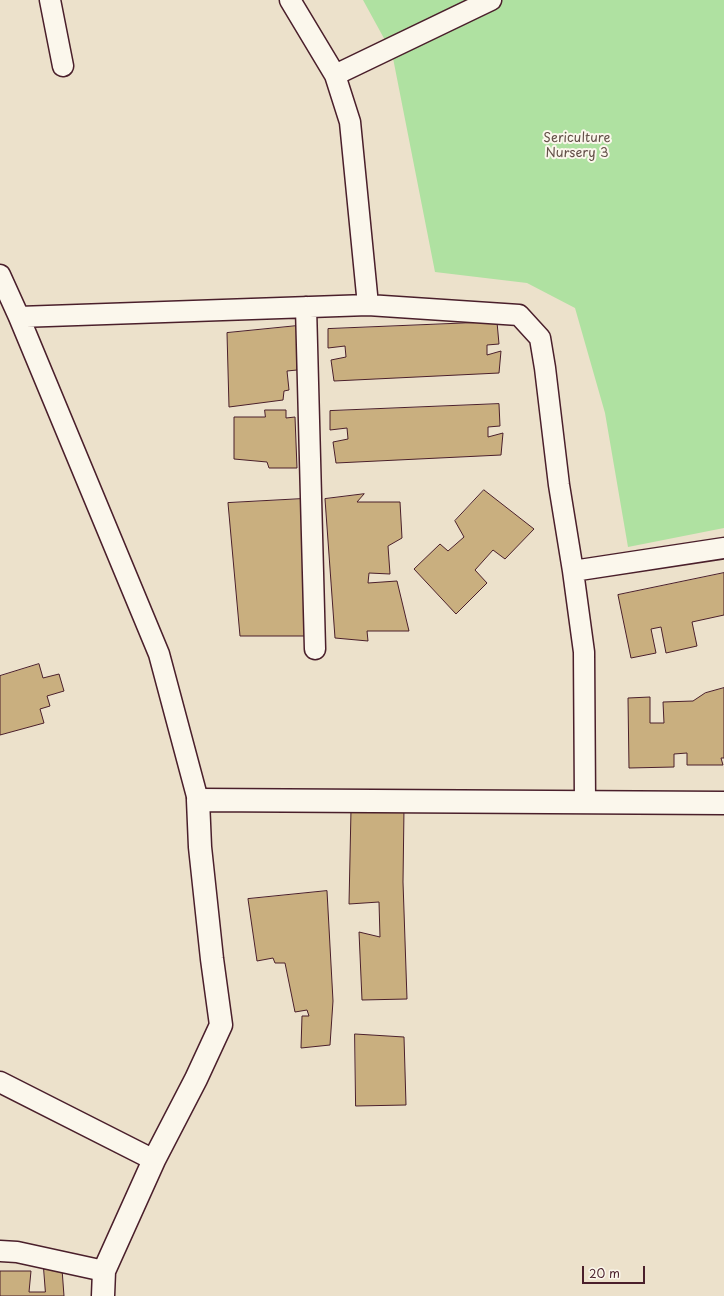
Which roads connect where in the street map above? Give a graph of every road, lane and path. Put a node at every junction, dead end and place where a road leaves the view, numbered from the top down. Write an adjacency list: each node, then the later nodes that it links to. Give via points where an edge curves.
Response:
1 (50, 0): 4 (street)
2 (290, 0): 5 (street)
3 (491, 0): 5 (street)
4 (63, 66)
5 (335, 75): 7 (street, via 350,122)
6 (0, 275): 9 (street)
7 (368, 305): 8 (street); 11 (street, via 519,315 540,338)
8 (306, 307): 9 (street); 12 (street)
9 (20, 317): 13 (street, via 159,654)
10 (724, 548): 11 (street)
11 (573, 571): 14 (street, via 584,652)
12 (315, 649)
13 (198, 800): 14 (street); 17 (street, via 200,847 221,1025)
14 (585, 801): 15 (street)
15 (724, 803)
16 (0, 1082): 17 (street)
17 (154, 1160): 19 (street)
18 (0, 1251): 19 (street, via 17,1252)
19 (104, 1271): 20 (street)
20 (103, 1296)

